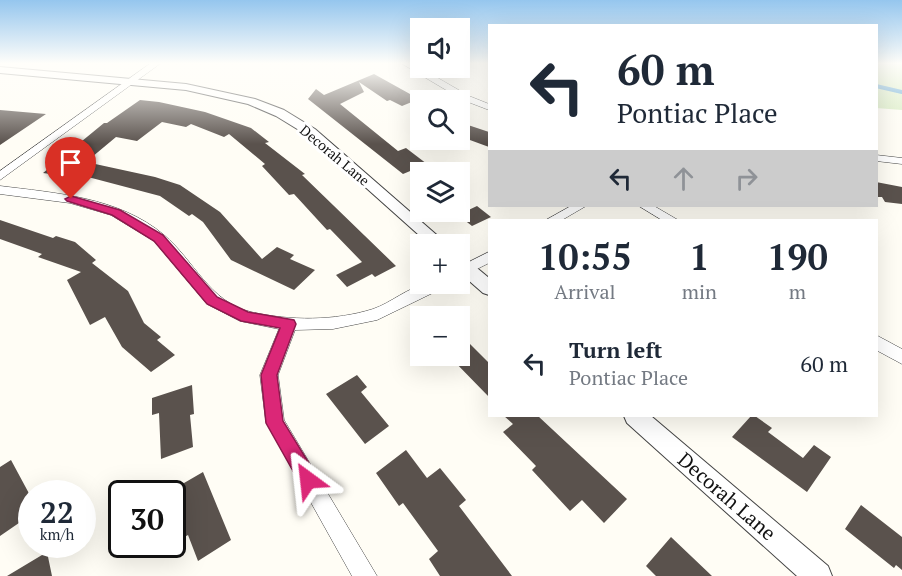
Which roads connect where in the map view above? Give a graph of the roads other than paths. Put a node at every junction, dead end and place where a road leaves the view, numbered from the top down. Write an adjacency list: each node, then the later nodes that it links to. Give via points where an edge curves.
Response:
1 (119, 90): 7 (street)
2 (199, 90): 13 (street, Decorah Lane, via 251,101 311,132)
3 (452, 90): 4 (street)
4 (488, 107)
5 (878, 158): 6 (street)
6 (902, 160)
7 (0, 176)
8 (0, 190): 19 (street, via 71,199 116,212 159,238 212,300 246,317)
9 (578, 207): 11 (street)
10 (647, 207): 12 (street)
11 (555, 219)
12 (669, 219)
13 (428, 234)
14 (488, 257): 15 (street)
15 (470, 265)
16 (470, 274): 17 (street)
17 (488, 287)
18 (418, 294): 19 (street, via 377,314 333,323)
19 (289, 324): 23 (street, via 269,375 275,423)
20 (878, 343): 21 (street)
21 (902, 357)
22 (636, 417): 24 (street, Decorah Lane)
23 (364, 576)
24 (818, 576)

